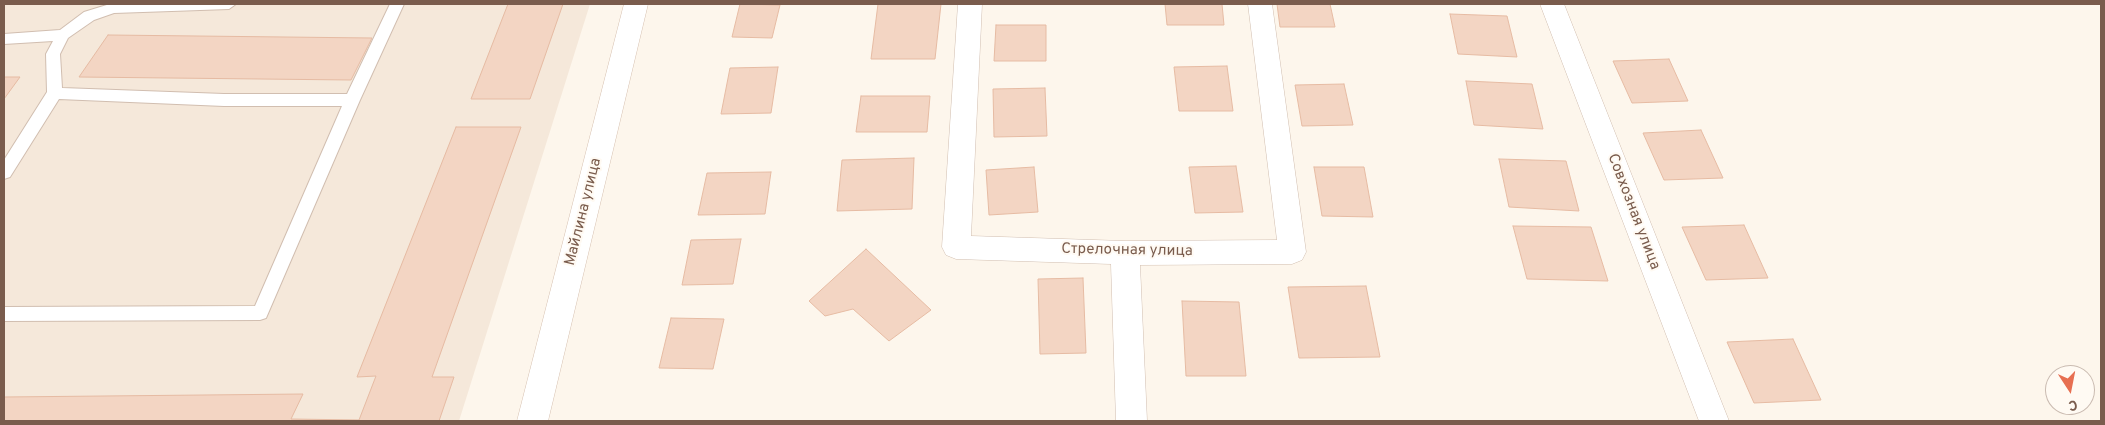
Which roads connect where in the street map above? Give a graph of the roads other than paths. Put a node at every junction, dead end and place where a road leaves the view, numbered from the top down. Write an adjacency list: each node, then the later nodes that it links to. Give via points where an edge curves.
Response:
1 (228, 4): 7 (lane, via 113,8 89,16)
2 (398, 4): 10 (lane)
3 (636, 4): 14 (street, Майлина улица)
4 (970, 4): 12 (street, Стрелочная улица, via 956,247)
5 (1260, 4): 12 (street, Стрелочная улица, via 1292,252)
6 (1552, 4): 16 (street, Совхозная улица)
7 (63, 35): 8 (lane); 9 (lane, via 53,54)
8 (4, 39)
9 (55, 93): 10 (lane, via 224,100); 11 (lane)
10 (352, 100): 13 (lane, via 260,313)
11 (4, 173)
12 (1126, 253): 15 (street)
13 (4, 314)
14 (532, 421)
15 (1132, 421)
16 (1714, 421)

